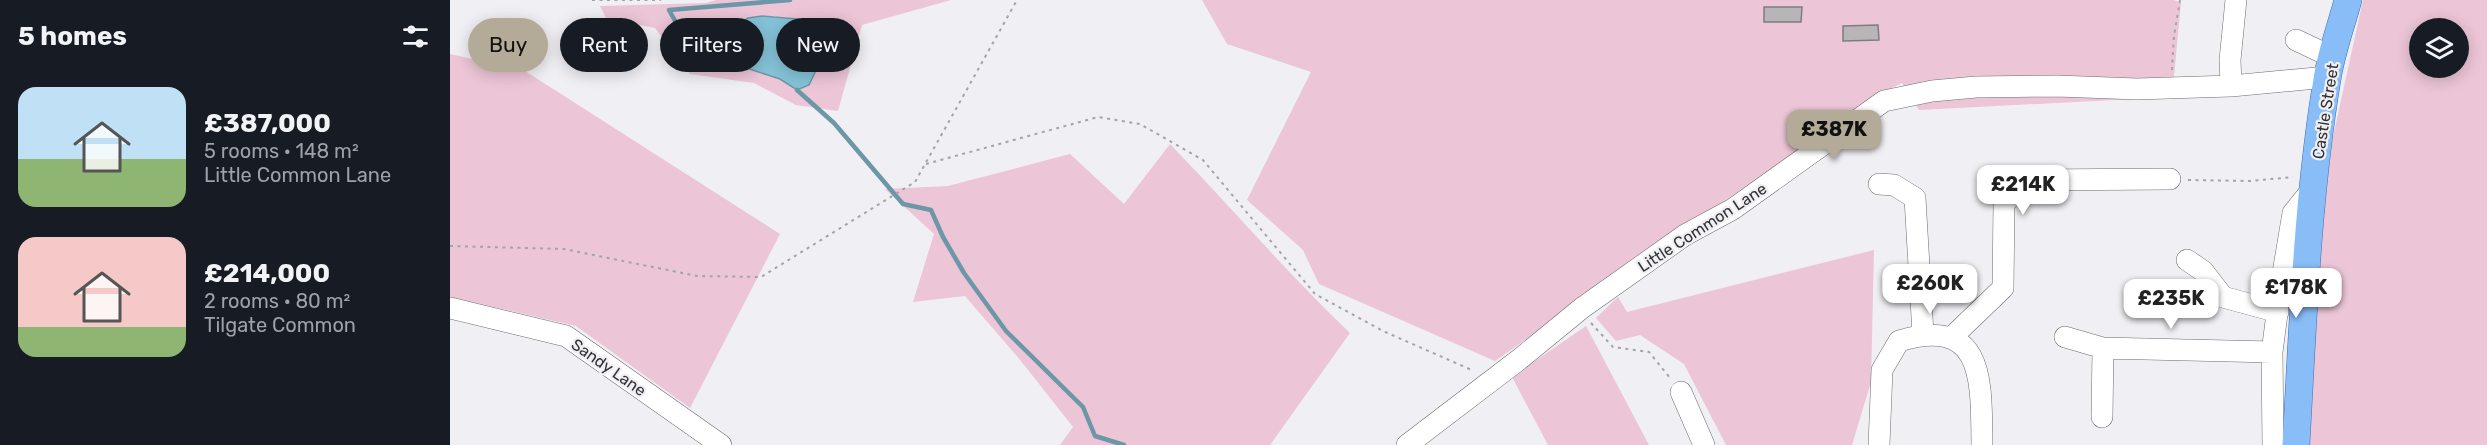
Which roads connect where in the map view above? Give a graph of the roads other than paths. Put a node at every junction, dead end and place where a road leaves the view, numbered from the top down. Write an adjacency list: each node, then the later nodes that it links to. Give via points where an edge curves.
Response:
1 (2236, 0): 5 (street)
2 (2348, 0): 4 (main road, Castle Street)
3 (2296, 40): 4 (street)
4 (2330, 67): 5 (street, Little Common Lane); 7 (main road, Castle Street)
5 (2231, 86): 20 (street, Little Common Lane, via 1976,87 1884,101 1733,209 1685,235 1582,308)
6 (2170, 179): 13 (street, via 2025,180 2004,204 2003,288)
7 (2314, 183): 11 (street, via 2293,213); 25 (main road, Castle Street)
8 (1879, 184): 12 (street, via 1894,185 1915,198)
9 (2187, 260): 11 (street, via 2203,271 2223,297)
10 (450, 308): 19 (street, Sandy Lane, via 566,336)
11 (2278, 312): 16 (street)
12 (1923, 334): 13 (street); 22 (street, via 1899,341 1882,370)
13 (1952, 337): 23 (street, via 1971,353 1982,388)
14 (2065, 338): 15 (street)
15 (2103, 348): 16 (street); 18 (street)
16 (2272, 352): 24 (street)
17 (1681, 392): 21 (street)
18 (2102, 417)
19 (721, 445)
20 (1407, 445)
21 (1704, 445)
22 (1879, 445)
23 (1982, 445)
24 (2273, 445)
25 (2296, 445)

